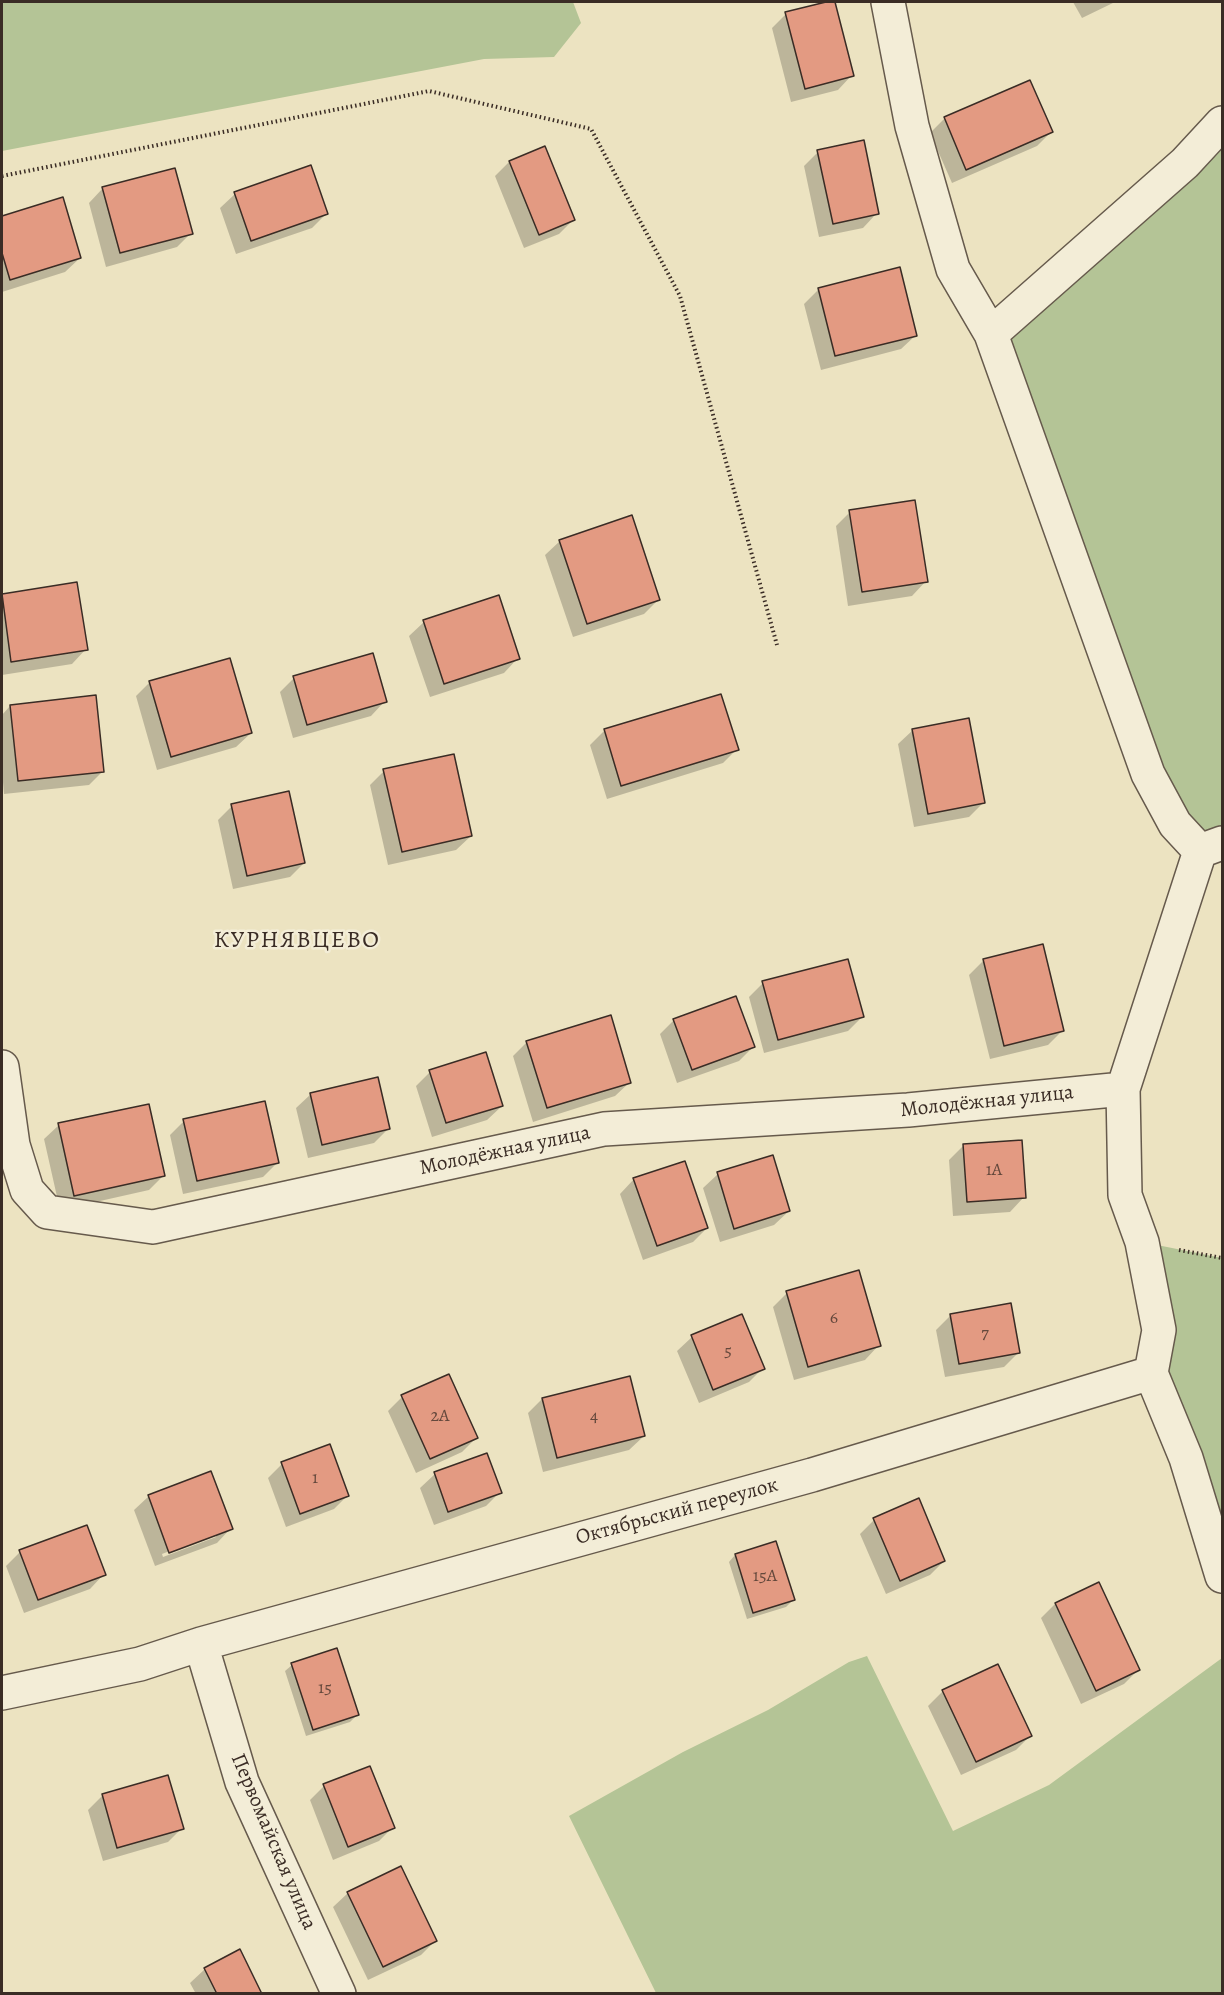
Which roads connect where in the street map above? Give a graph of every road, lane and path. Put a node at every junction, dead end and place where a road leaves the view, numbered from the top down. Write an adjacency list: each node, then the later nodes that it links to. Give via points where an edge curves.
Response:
1 (888, 2): 4 (street, via 912,126 953,269)
2 (1222, 123): 4 (street, via 1185,163)
3 (2, 176): 5 (path, via 429,91 591,129 680,297)
4 (991, 334): 6 (street, via 1148,774 1175,824)
5 (777, 645)
6 (1211, 847): 8 (street)
7 (2, 1067): 8 (street, Молодёжная улица, via 13,1145 27,1190 47,1212 153,1227 604,1129 908,1110)
8 (1123, 1089): 9 (street, via 1125,1195)
9 (1142, 1242): 10 (path); 11 (street, via 1159,1330)
10 (1222, 1258)
11 (1151, 1373): 12 (street, via 1186,1458); 13 (street, Октябрьский переулок, via 812,1475)
12 (1222, 1576)
13 (201, 1644): 14 (street, via 140,1664); 15 (street, Первомайская улица, via 242,1782)
14 (2, 1693)
15 (339, 1994)

